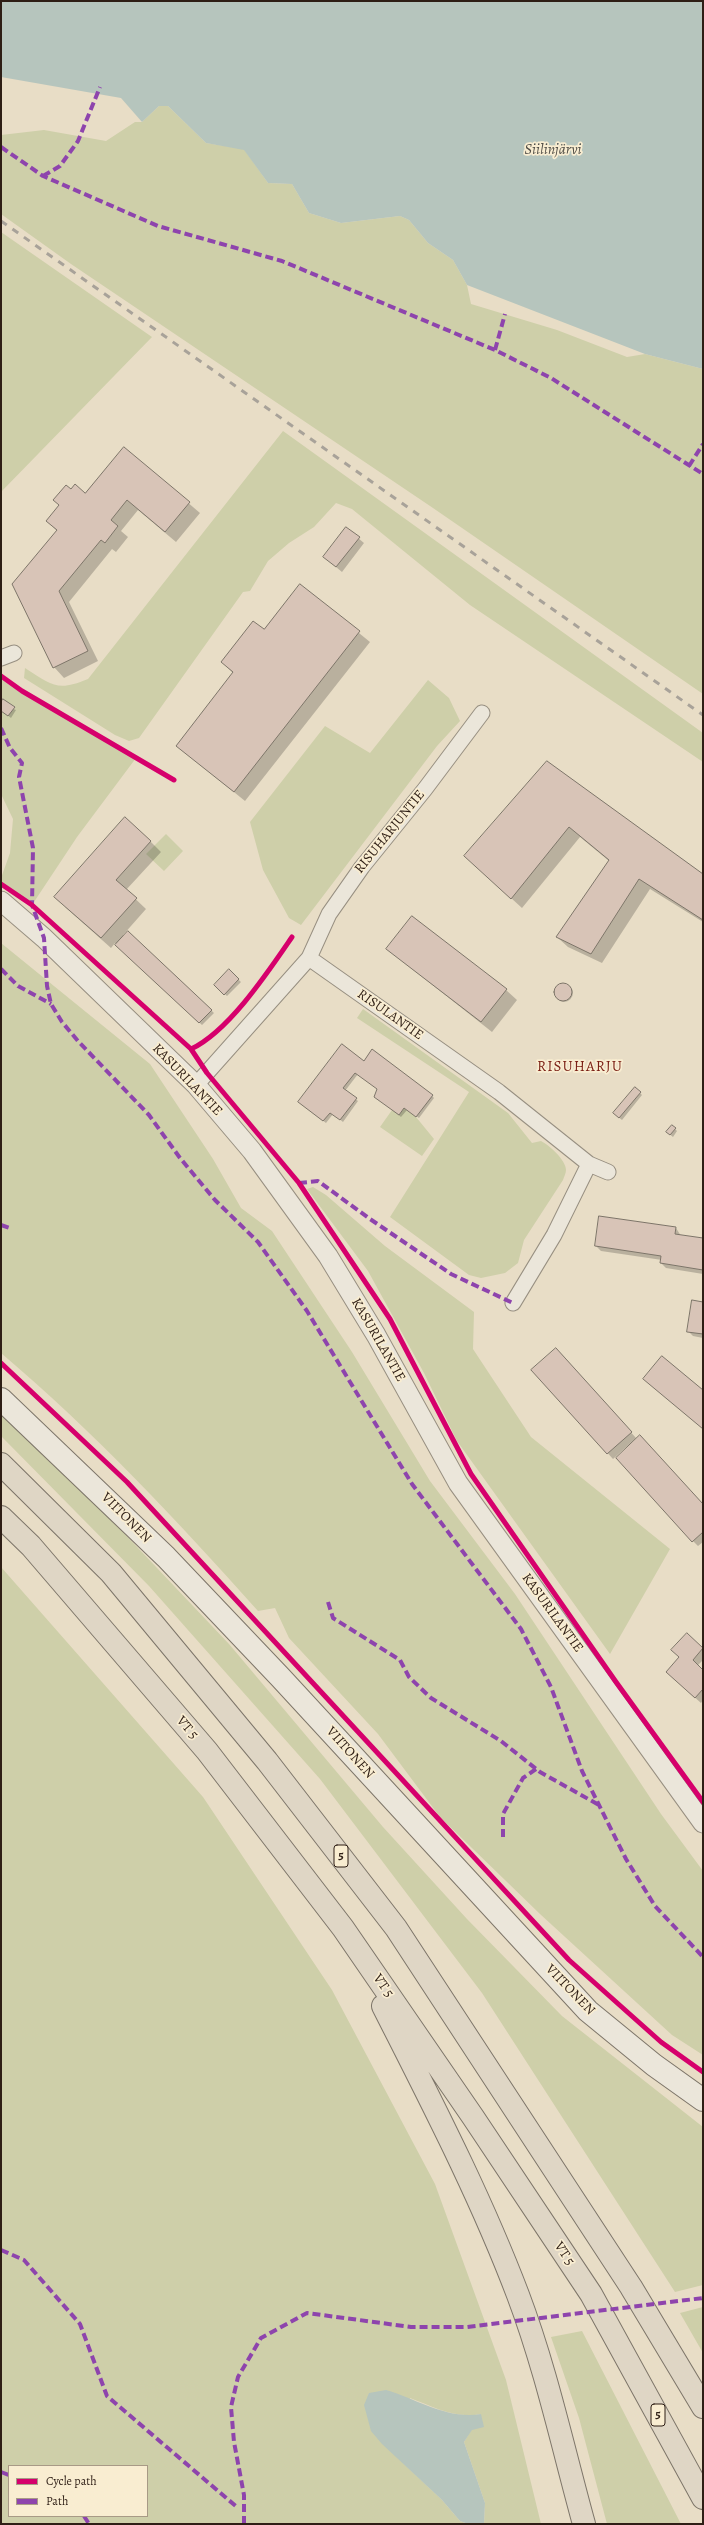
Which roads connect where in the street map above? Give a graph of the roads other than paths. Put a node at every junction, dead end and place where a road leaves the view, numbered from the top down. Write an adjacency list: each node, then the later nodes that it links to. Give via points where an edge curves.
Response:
1 (482, 713): 3 (street, RISUHARJUNTIE, via 362,867 329,914)
2 (1, 901): 4 (street, KASURILANTIE, via 44,938)
3 (309, 958): 4 (street); 5 (street, RISULANTIE, via 499,1092)
4 (196, 1085): 11 (street, KASURILANTIE, via 252,1151 328,1256 376,1335 458,1483)
5 (589, 1164): 6 (street, RISULANTIE); 7 (street, via 554,1235)
6 (608, 1172)
7 (513, 1303)
8 (1, 1399): 13 (main road, VIITONEN, via 171,1562 588,2011 654,2065)
9 (1, 1464): 14 (highway, 5, via 111,1573 267,1762 396,1928 631,2287)
10 (1, 1517): 12 (highway, VT 5 / 5, via 31,1546 207,1751)
11 (703, 1823)
12 (343, 1928): 15 (highway, VT 5 / 5, via 591,2294); 16 (highway, via 463,2163 518,2294 535,2344)
13 (703, 2100)
14 (703, 2407)
15 (703, 2498)
16 (584, 2524)

